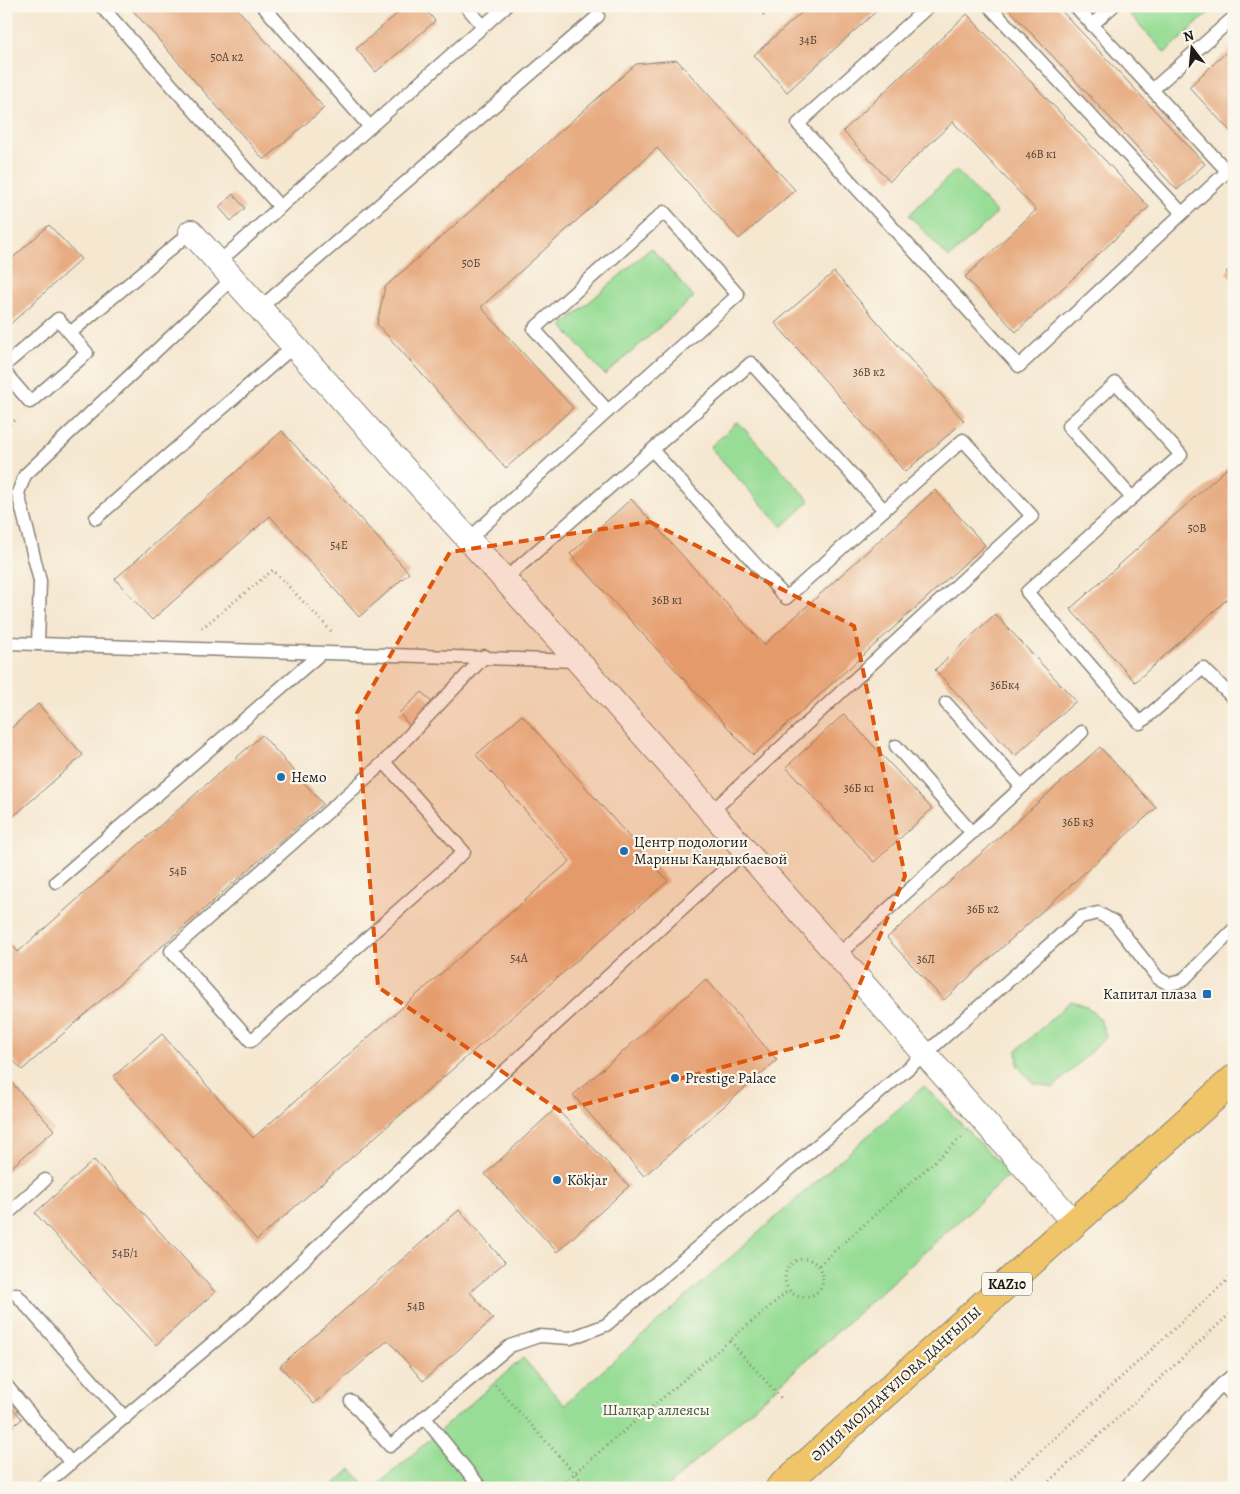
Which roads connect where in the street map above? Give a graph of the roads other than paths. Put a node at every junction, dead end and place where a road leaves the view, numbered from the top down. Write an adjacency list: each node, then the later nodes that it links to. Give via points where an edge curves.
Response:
1 (101, 6): 16 (lane)
2 (263, 6): 14 (lane)
3 (466, 6): 12 (lane)
4 (506, 6): 12 (lane)
5 (929, 6): 17 (lane, via 798,124 1019,366)
6 (990, 6): 17 (lane)
7 (1075, 6): 11 (lane)
8 (1113, 6): 11 (lane)
9 (598, 16): 20 (lane)
10 (1234, 17): 13 (lane)
11 (1092, 25): 13 (lane)
12 (483, 26): 14 (lane)
13 (1152, 90): 15 (lane)
14 (370, 127): 16 (lane)
15 (1230, 168): 17 (lane)
16 (280, 207): 19 (lane)
17 (1182, 213)
18 (191, 232): 19 (street); 21 (lane)
19 (226, 270): 20 (street); 33 (lane, via 25,475 18,493 40,581)
20 (260, 308): 22 (street)
21 (70, 333): 23 (lane, via 58,319); 24 (lane, via 88,353 30,402)
22 (294, 346): 29 (lane); 30 (street)
23 (6, 364)
24 (6, 374)
25 (608, 411): 25 (lane, via 738,295 664,212 534,329); 30 (lane)
26 (653, 451): 28 (lane, via 786,598); 28 (lane, via 751,363); 31 (lane)
27 (1132, 498): 27 (lane, via 1181,455 1116,383 1068,426); 37 (lane, via 1027,592 1140,723 1203,668)
28 (884, 510): 43 (lane, via 963,440 1032,516)
29 (96, 518)
30 (468, 539): 31 (street)
31 (504, 579): 36 (street)
32 (6, 643): 33 (lane)
33 (38, 644): 34 (lane)
34 (320, 654): 35 (lane); 46 (lane)
35 (486, 656): 36 (lane); 41 (lane)
36 (578, 661): 43 (street)
37 (1234, 699)
38 (946, 703): 42 (lane)
39 (1082, 732): 42 (lane)
40 (896, 746): 44 (lane)
41 (384, 762): 41 (lane, via 171,951 251,1041 464,852)
42 (1022, 787): 44 (lane)
43 (711, 812): 45 (street)
44 (972, 833): 48 (lane)
45 (746, 850): 48 (street); 61 (lane, via 449,1122 263,1300)
46 (56, 882)
47 (1234, 929): 49 (lane, via 1182,981 1168,984 1158,978 1114,922 1098,913 1081,917)
48 (838, 955): 49 (street)
49 (925, 1054): 53 (street); 60 (lane, via 606,1325 571,1338 539,1336 510,1346)
50 (1234, 1079): 53 (main road, ӘЛИЯ МОЛДАҒҰЛОВА ДАҢҒЫЛЫ / KAZ10)
51 (45, 1180): 52 (lane)
52 (6, 1215)
53 (1074, 1223): 65 (main road, ӘЛИЯ МОЛДАҒҰЛОВА ДАҢҒЫЛЫ / KAZ10)
54 (16, 1294): 61 (lane)
55 (1234, 1374): 56 (lane)
56 (1222, 1384): 58 (lane); 66 (lane)
57 (6, 1385): 62 (lane)
58 (1234, 1397)
59 (351, 1401): 60 (lane, via 390,1446)
60 (424, 1417): 64 (lane)
61 (125, 1418): 62 (lane)
62 (71, 1463): 63 (lane)
63 (41, 1488)
64 (480, 1488)
65 (780, 1488)
66 (1125, 1488)

